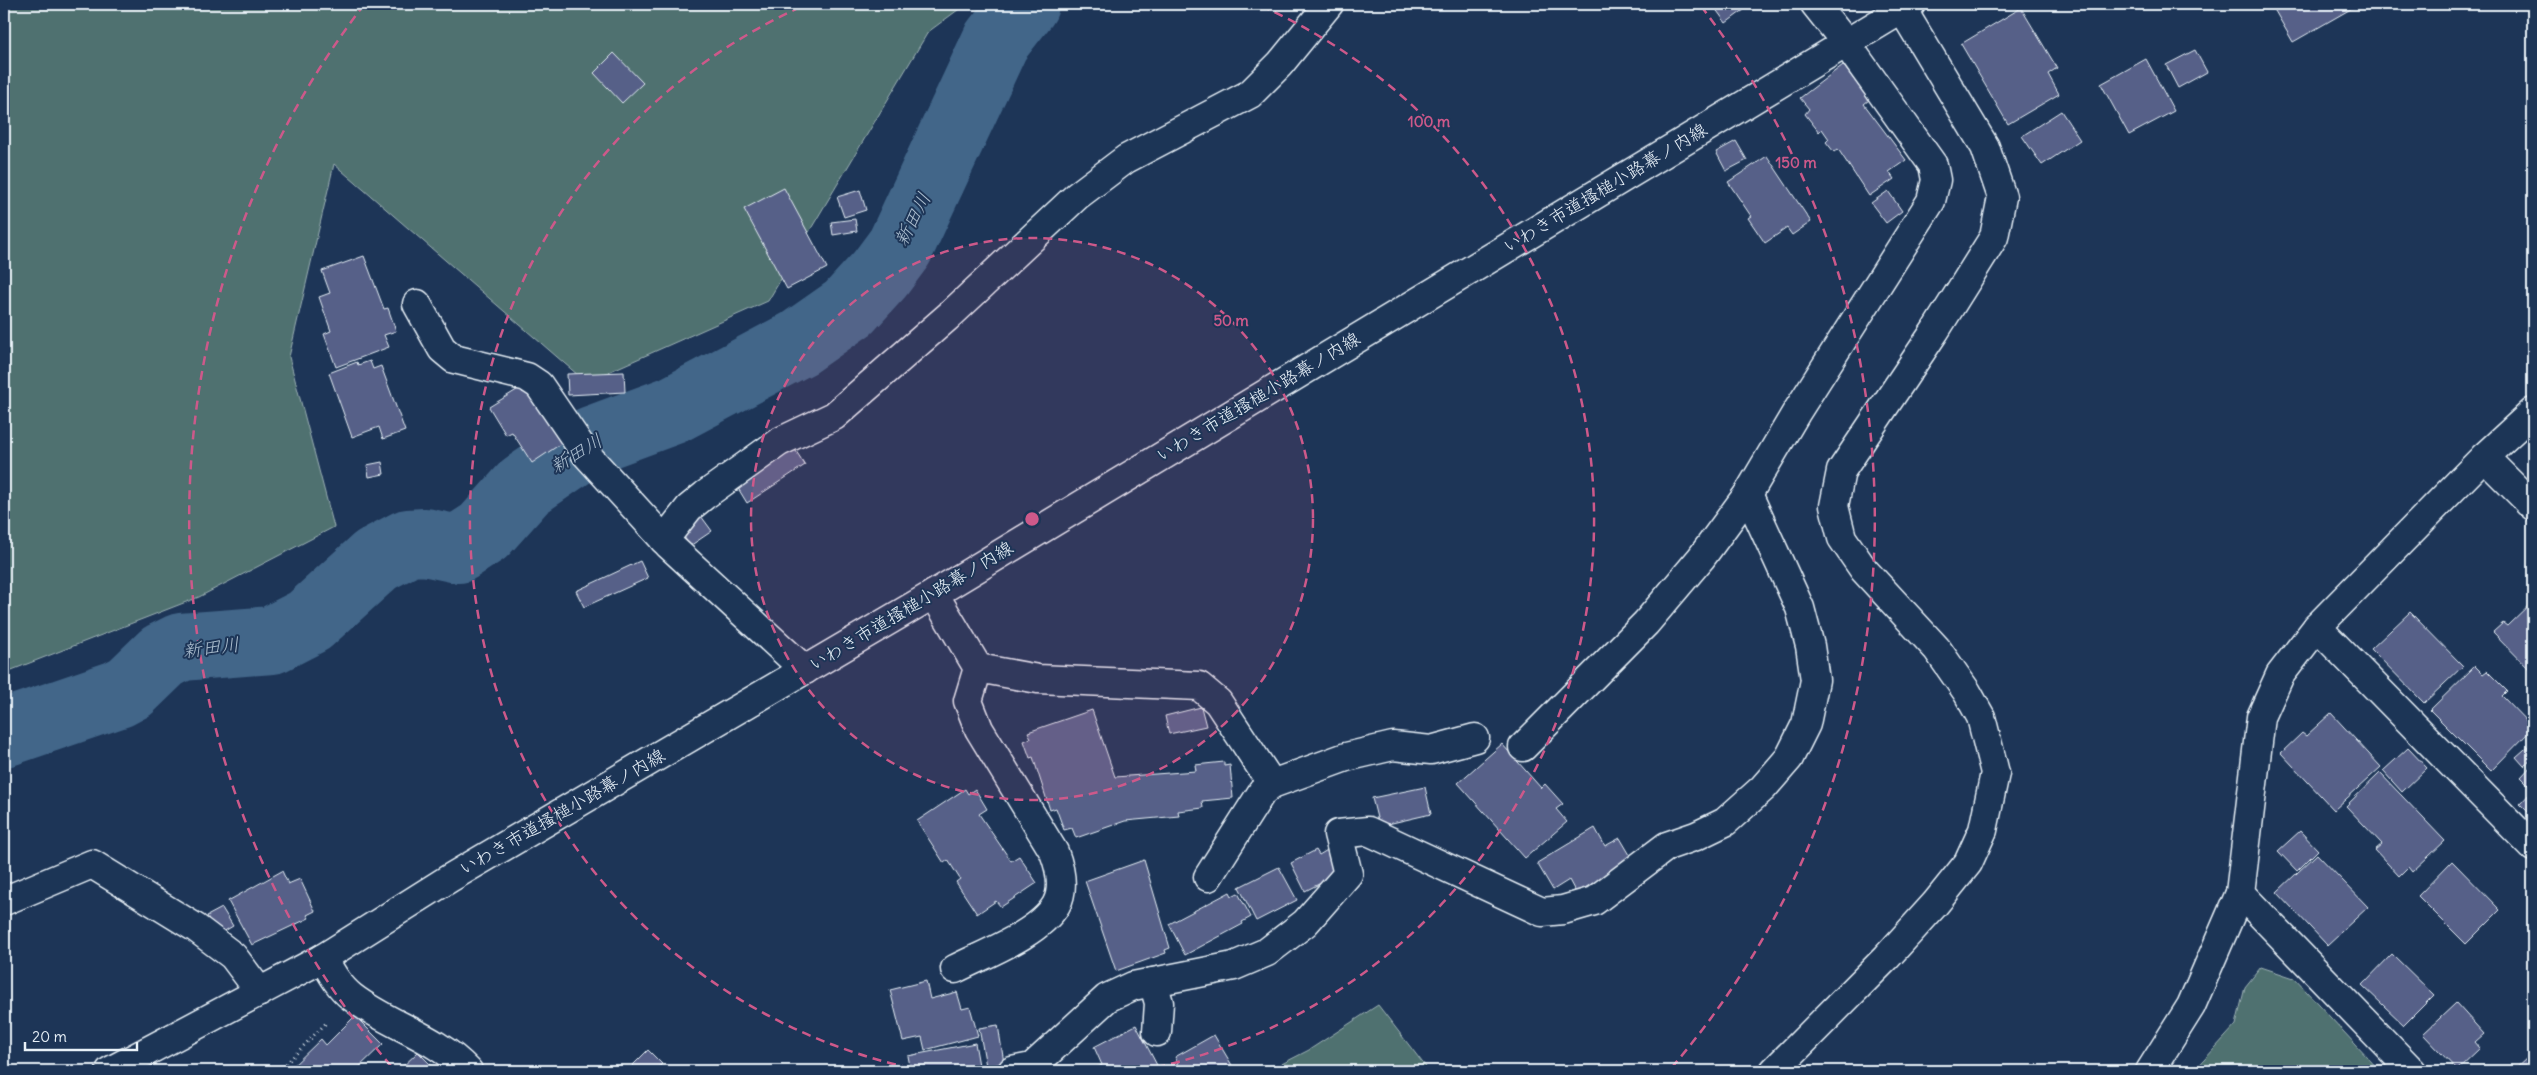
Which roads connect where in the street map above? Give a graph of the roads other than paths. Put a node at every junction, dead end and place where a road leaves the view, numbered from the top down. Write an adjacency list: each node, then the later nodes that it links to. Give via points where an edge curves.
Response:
1 (1329, 4): 10 (street, via 1280,64 1250,94 1126,158 1077,196 951,314 834,416 779,442 705,495 689,508)
2 (1815, 4): 4 (street)
3 (1906, 6): 4 (street, いわき市道搔槌小路幕ノ内線); 30 (street, via 1985,147 2002,197 1994,237 1841,471 1834,506 1842,538 1864,570 1937,648 1967,692 1981,717 1995,773 1983,830 1968,863 1886,958)
4 (1846, 43): 8 (street, via 1933,165 1936,180 1930,200); 11 (street, いわき市道搔槌小路幕ノ内線)
5 (417, 304): 10 (street, via 442,349 454,360 527,377 539,385 579,445)
6 (2533, 412): 7 (street)
7 (2484, 457): 9 (street); 12 (street)
8 (1748, 494): 16 (street, via 1701,558 1646,623); 24 (street, via 1800,608 1815,680 1806,724 1789,758 1763,788 1725,822 1667,846 1594,901 1542,912 1368,831 1338,834 1348,874 1305,923 1267,952 1234,966)
9 (2533, 506)
10 (664, 540): 14 (street)
11 (934, 594): 13 (street); 14 (street, いわき市道搔槌小路幕ノ内線)
12 (2317, 627): 18 (street); 20 (street, via 2280,675 2261,717)
13 (978, 668): 17 (street, via 1038,679 1199,686 1218,702); 23 (street, via 968,701 979,730 1054,852 1060,865 1060,891 1057,904 1047,916 1025,933)
14 (805, 670): 22 (street, いわき市道搔槌小路幕ノ内線, via 450,878)
15 (1475, 738): 17 (street, via 1431,750 1384,748 1346,757)
16 (1523, 747)
17 (1272, 784): 19 (street, via 1262,792)
18 (2533, 847)
19 (1208, 877)
20 (2240, 893): 31 (street, via 2192,1006); 32 (street)
21 (4, 900): 25 (street, via 92,864 196,928 233,956)
22 (323, 958): 25 (street, いわき市道搔槌小路幕ノ内線); 28 (street, via 334,978 351,997 455,1056)
23 (954, 969)
24 (1153, 982): 26 (street, via 1158,1003); 29 (street, via 1132,986 1107,998 1032,1067)
25 (260, 992): 27 (street, いわき市道搔槌小路幕ノ内線)
26 (1157, 1032)
27 (110, 1071)
28 (468, 1071)
29 (1012, 1071)
30 (1774, 1071)
31 (2150, 1071)
32 (2412, 1071)

